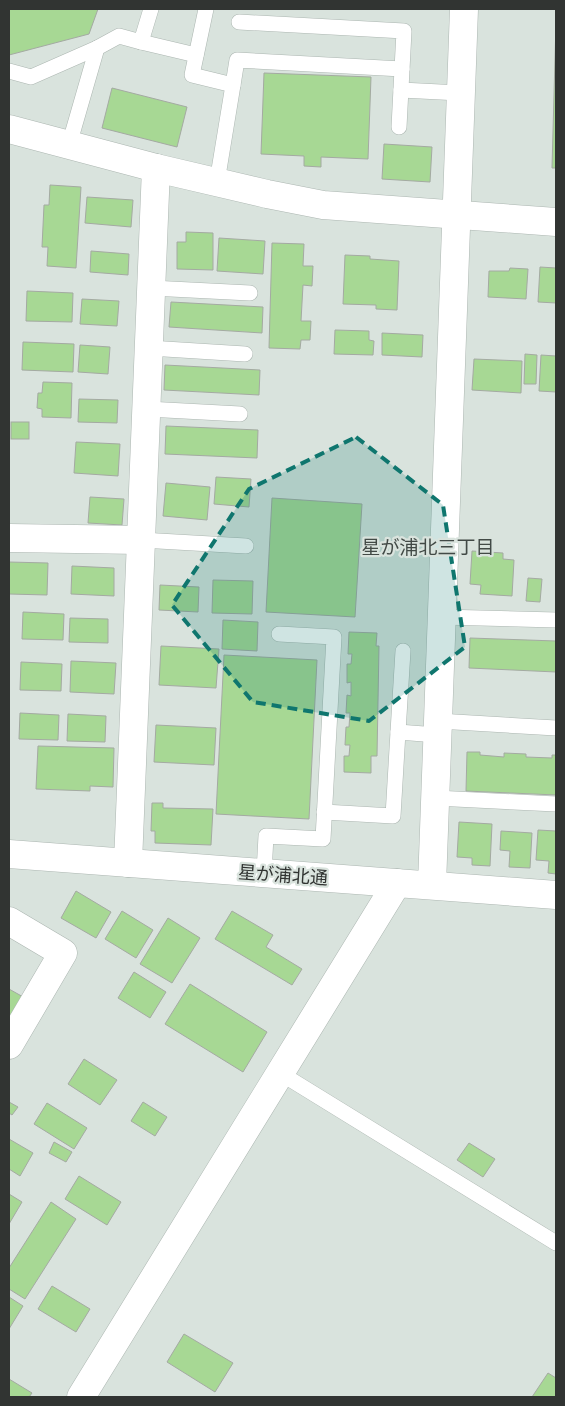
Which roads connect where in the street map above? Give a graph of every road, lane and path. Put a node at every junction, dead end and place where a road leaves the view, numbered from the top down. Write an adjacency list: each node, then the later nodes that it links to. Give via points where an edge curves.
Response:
1 (151, 9): 5 (lane)
2 (206, 9): 7 (lane)
3 (464, 9): 12 (street)
4 (239, 22): 8 (lane, via 404,31)
5 (141, 42): 6 (lane, via 119,36); 7 (lane)
6 (97, 48): 9 (lane, via 30,76); 15 (lane)
7 (196, 55): 10 (lane, via 192,75)
8 (402, 69): 10 (lane, via 237,60); 11 (lane)
9 (9, 71)
10 (233, 85): 17 (lane)
11 (401, 90): 12 (lane); 13 (lane)
12 (460, 93): 18 (street)
13 (399, 127)
14 (9, 129): 15 (street)
15 (69, 145): 16 (street)
16 (156, 168): 17 (street); 20 (street)
17 (217, 182): 18 (street, via 323,205)
18 (456, 214): 19 (street); 29 (street)
19 (556, 222)
20 (151, 288): 21 (lane); 22 (street)
21 (250, 293)
22 (149, 348): 23 (lane); 24 (street)
23 (245, 354)
24 (147, 409): 25 (lane); 27 (street)
25 (240, 414)
26 (9, 538): 27 (street)
27 (141, 540): 28 (lane); 40 (street)
28 (246, 546)
29 (442, 617): 30 (lane); 33 (street)
30 (556, 620)
31 (279, 634): 38 (lane, via 334,637)
32 (403, 651): 35 (lane)
33 (437, 728): 34 (lane); 35 (lane); 36 (street)
34 (556, 728)
35 (398, 732): 38 (lane, via 393,816)
36 (435, 798): 37 (lane); 43 (street)
37 (556, 804)
38 (324, 812): 41 (lane, via 323,839 266,836)
39 (9, 854): 40 (street, 星が浦北通)
40 (128, 863): 41 (street, 星が浦北通)
41 (264, 873): 42 (street, 星が浦北通)
42 (397, 883): 43 (street, 星が浦北通); 47 (street)
43 (432, 885): 44 (street, 星が浦北通)
44 (556, 895)
45 (9, 921): 46 (street, via 63,953)
46 (9, 1045)
47 (280, 1074): 48 (lane); 49 (street)
48 (556, 1243)
49 (81, 1397)

